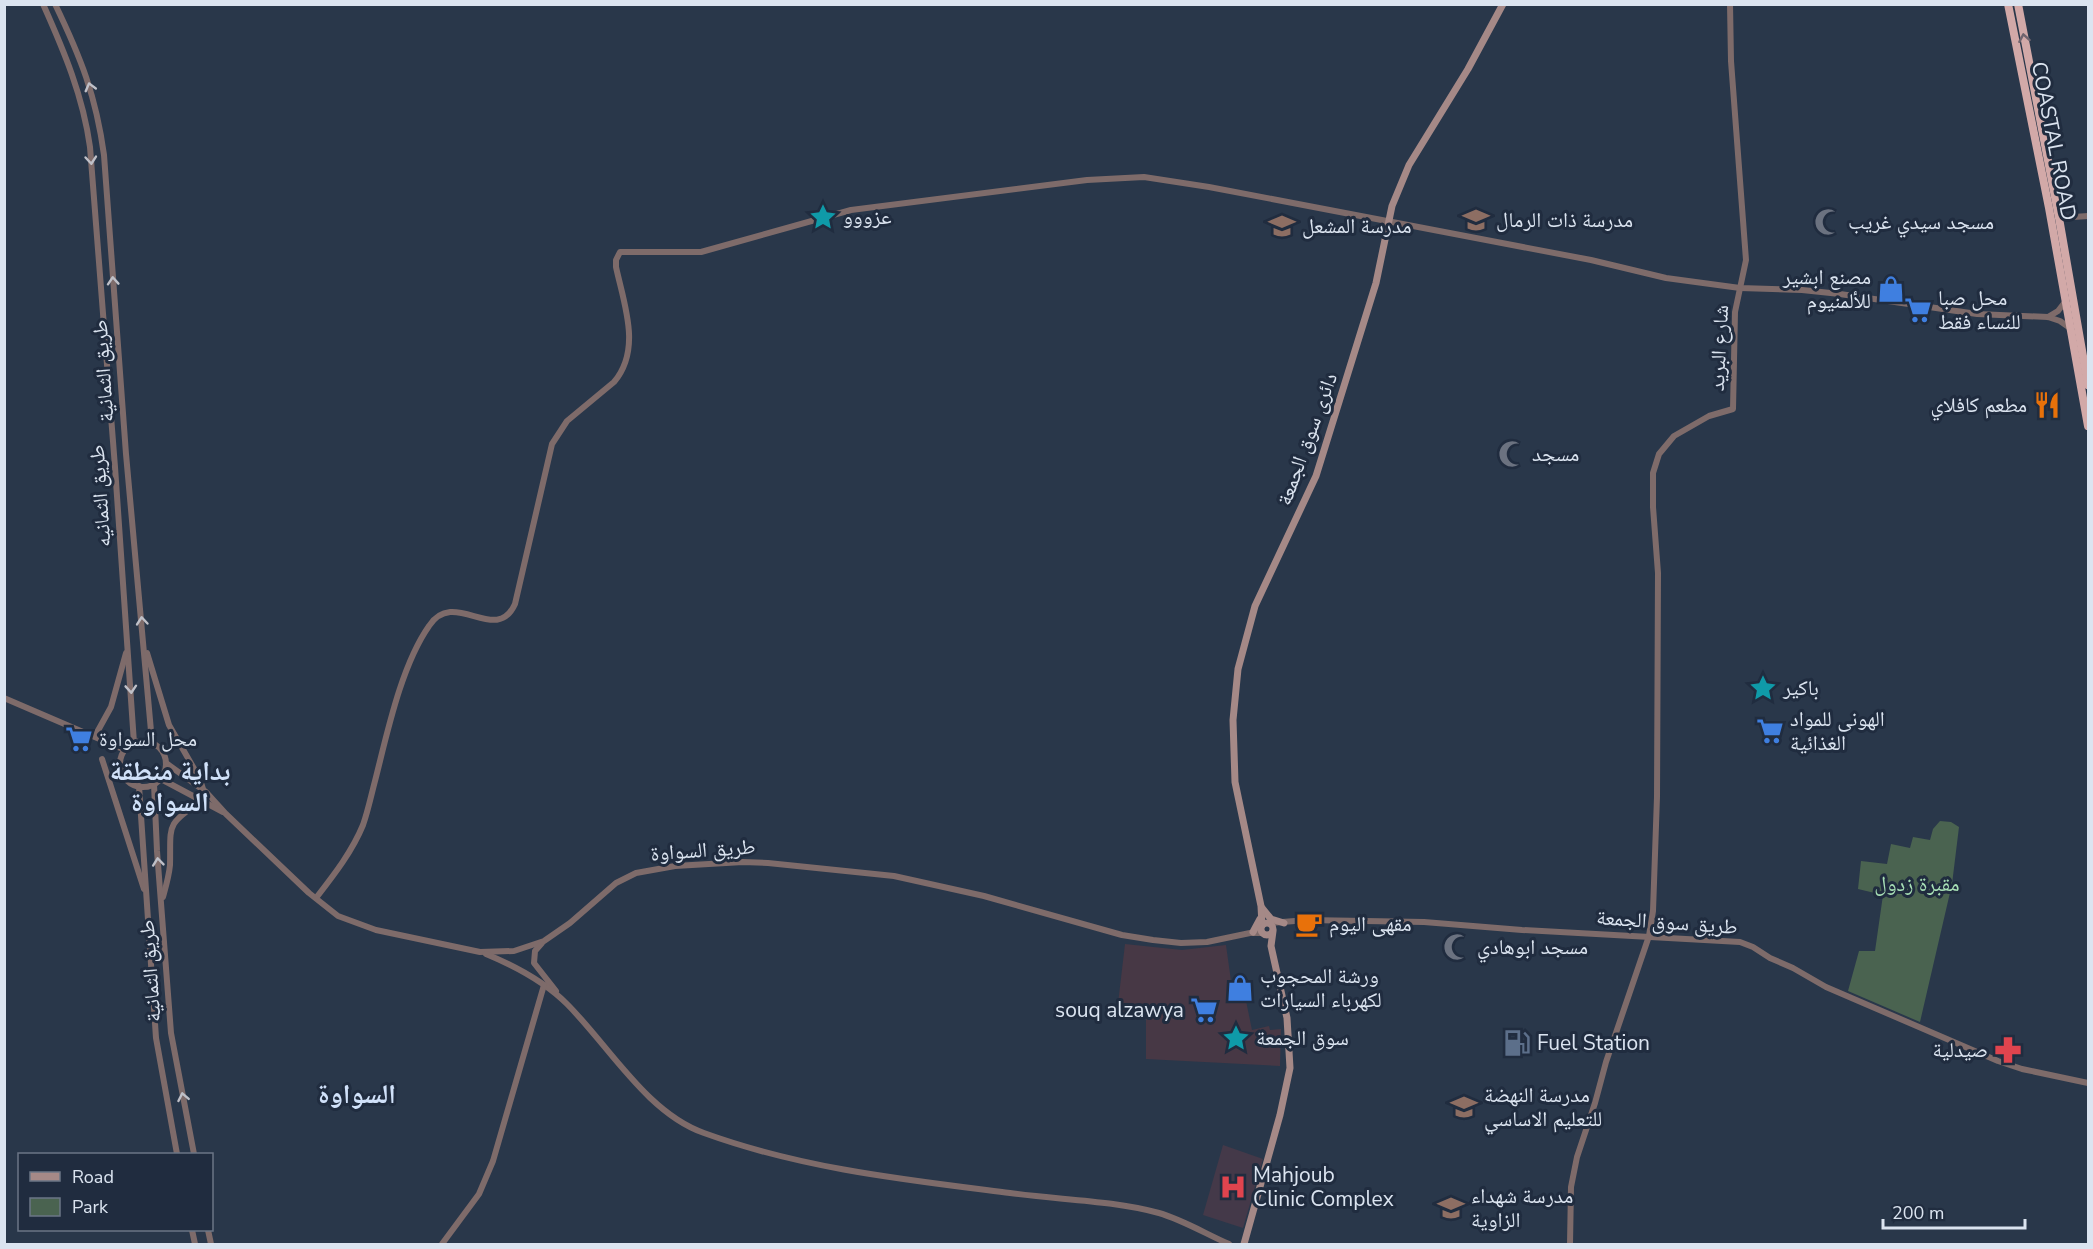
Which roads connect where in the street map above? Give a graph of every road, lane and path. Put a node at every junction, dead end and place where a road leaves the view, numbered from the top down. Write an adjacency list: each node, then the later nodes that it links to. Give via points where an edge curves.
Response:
1 (43, 4): 17 (street, طريق الثمانيه, one-way to 17, via 72,70 88,138)
2 (55, 4): 18 (street, طريق الثمانية, one-way to 2, via 104,155 87,76)
3 (1503, 4): 10 (main road, دائرى سوق الجمعة, via 1409,165)
4 (1730, 4): 11 (street, شارع البريد, via 1746,260)
5 (2008, 4): 7 (highway, COASTAL ROAD)
6 (2018, 4): 7 (highway, COASTAL ROAD, one-way to 6)
7 (2053, 208): 9 (highway, COASTAL ROAD); 12 (highway, COASTAL ROAD)
8 (2088, 216): 9 (street)
9 (2059, 218): 15 (highway, COASTAL ROAD)
10 (1387, 222): 11 (street, via 1666,278); 32 (street, via 1167,180 1132,177 851,210 701,252 620,252 616,267 630,332 627,357 614,382 567,421 552,444 512,612 494,621 447,612 428,627 396,704 363,825 344,861); 35 (main road, دائرى سوق الجمعة, via 1376,283 1316,476 1261,591 1238,669 1233,720 1235,783)
11 (1740, 288): 13 (street, via 1802,290 1977,314); 39 (street, شارع البريد, via 1735,312 1733,410 1705,418 1674,436 1659,454 1653,473 1658,573 1657,797)
12 (2065, 302): 13 (street); 14 (highway, COASTAL ROAD)
13 (2048, 317): 14 (street)
14 (2070, 327): 16 (highway, COASTAL ROAD)
15 (2088, 385)
16 (2088, 426)
17 (128, 646): 20 (street, via 111,707); 22 (street, طريق الثمانيه, one-way to 22)
18 (144, 647): 21 (street, طريق الثمانية); 29 (street, via 169,725)
19 (4, 698): 20 (street)
20 (95, 736): 23 (street)
21 (152, 742): 22 (street); 25 (street, via 162,750)
22 (134, 743): 23 (street)
23 (125, 750): 28 (street, via 122,772 129,782)
24 (102, 759): 33 (street)
25 (166, 762): 26 (street); 29 (street, طريق السواوة)
26 (161, 779): 27 (street); 30 (street)
27 (154, 784): 28 (street); 34 (street, طريق الثمانية, one-way to 27)
28 (140, 786): 33 (street)
29 (204, 790): 31 (street, طريق السواوة)
30 (200, 802): 31 (street); 34 (street, via 171,826 169,874)
31 (226, 814): 32 (street, طريق السواوة)
32 (316, 898): 41 (street, طريق السواوة, via 354,923)
33 (147, 899): 45 (street, via 156,1038)
34 (162, 901): 46 (street, طريق الثمانية, one-way to 34, via 171,1033)
35 (1261, 909): 36 (main road); 37 (main road, دائرى سوق الجمعة); 38 (main road)
36 (1285, 923): 37 (street, طريق سوق الجمعة); 39 (street, طريق سوق الجمعة, via 1424,922)
37 (1267, 928): 38 (street, طريق سوق الجمعة); 49 (main road, via 1287,1018 1290,1068)
38 (1251, 932): 40 (street, طريق السواوة, via 1207,942 1153,940 894,876 743,862 636,873 616,883)
39 (1649, 936): 44 (street, طريق سوق الجمعة, via 1747,944 1826,987 1998,1061); 50 (street, via 1577,1157 1571,1187)
40 (546, 939): 41 (street, طريق السواوة, via 514,951); 43 (street, via 535,951 534,963)
41 (480, 952): 42 (street)
42 (544, 985): 43 (street); 47 (street, via 493,1161 479,1194)
43 (566, 1003): 48 (street, via 651,1100 677,1120 705,1134 852,1172 1156,1212)
44 (2088, 1083)
45 (177, 1153)
46 (194, 1153)
47 (442, 1245)
48 (1229, 1245)
49 (1244, 1245)
50 (1570, 1245)

